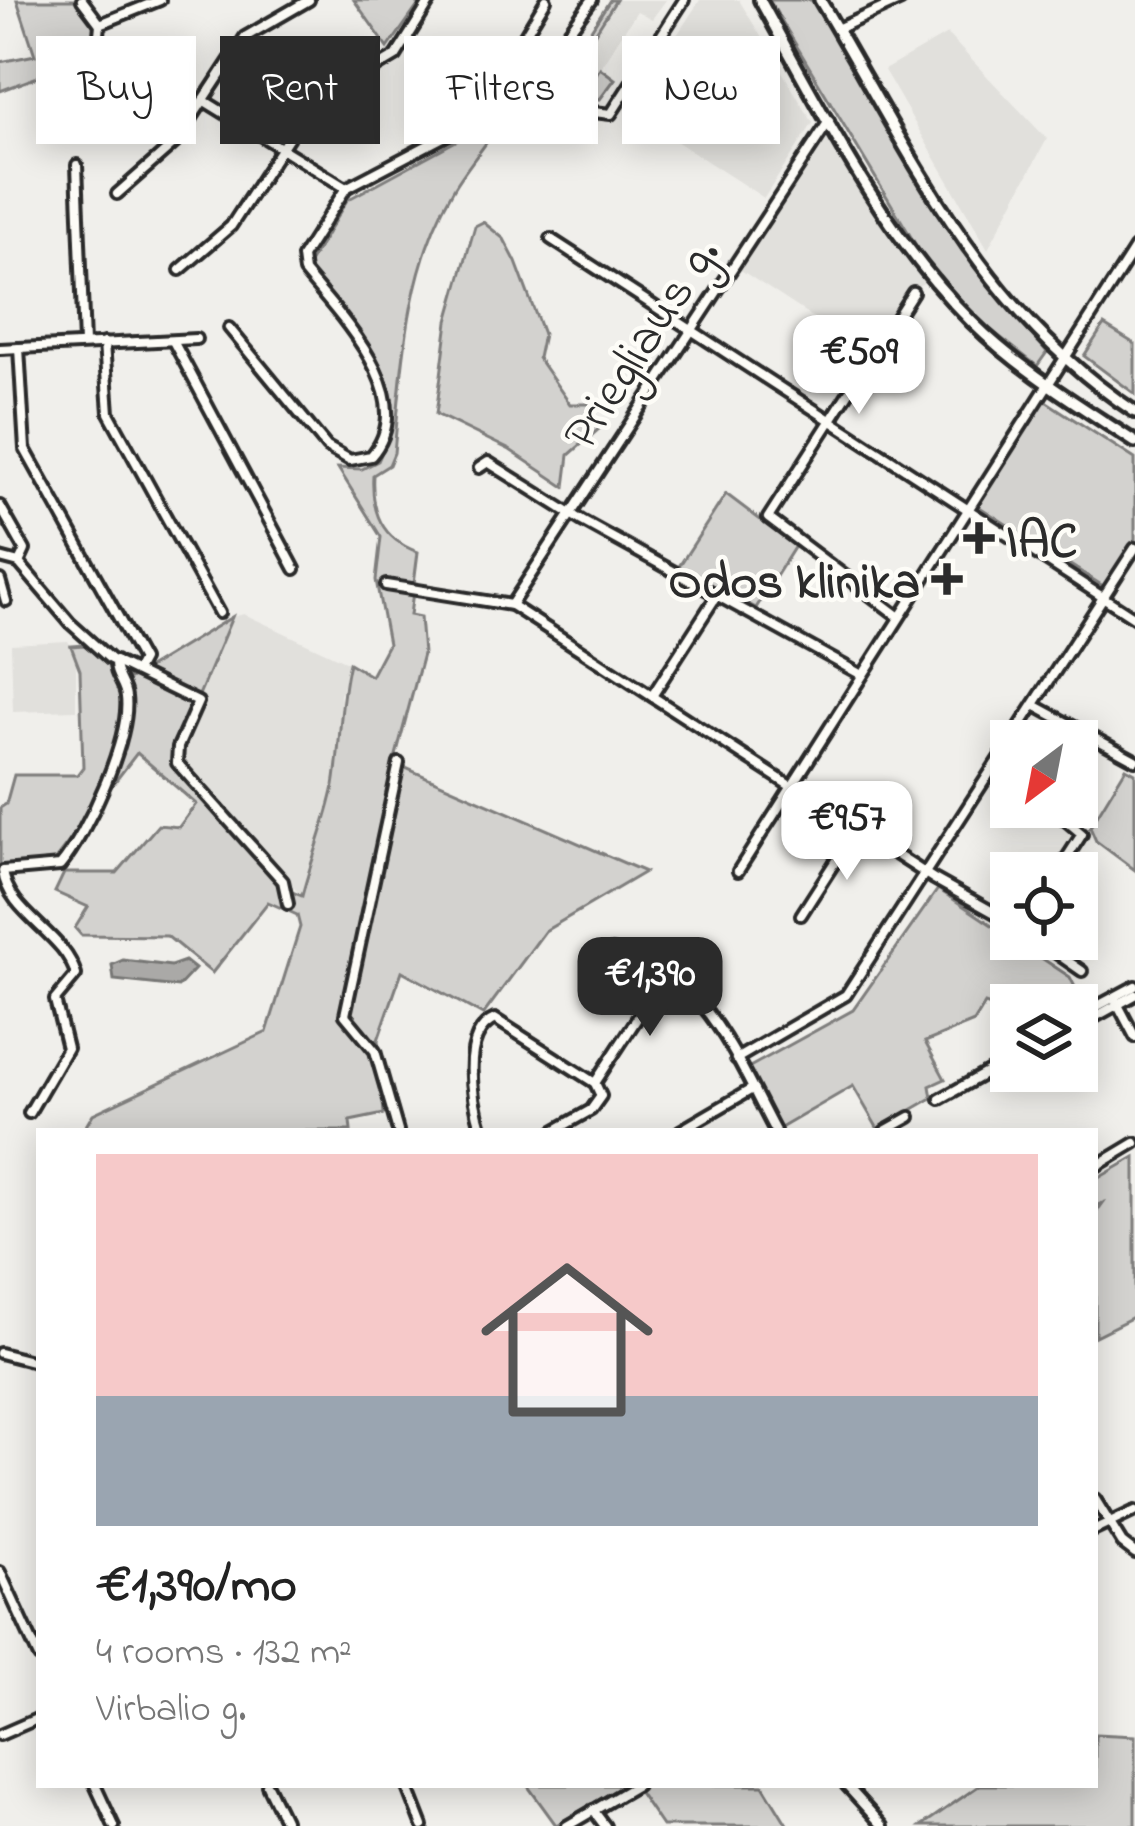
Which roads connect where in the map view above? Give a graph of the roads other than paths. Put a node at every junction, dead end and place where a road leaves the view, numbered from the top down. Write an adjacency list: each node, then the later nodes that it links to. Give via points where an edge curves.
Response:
1 (82, 0): 11 (street)
2 (160, 0): 11 (street)
3 (309, 0): 16 (street, via 244,37)
4 (431, 0): 20 (street, via 395,56 320,97)
5 (546, 0): 14 (street)
6 (592, 0): 15 (street)
7 (685, 0): 17 (street, via 611,114)
8 (760, 0): 18 (main road)
9 (820, 0): 12 (main road)
10 (901, 0): 12 (street)
11 (100, 24): 13 (street)
12 (837, 29): 36 (main road, via 971,254)
13 (99, 36)
14 (524, 36)
15 (569, 36)
16 (203, 100): 20 (street); 23 (street, via 176,142)
17 (598, 112)
18 (830, 120): 29 (street, Priegliaus g.); 37 (main road, via 931,278)
19 (431, 144): 22 (street)
20 (281, 147): 22 (street); 26 (street, via 231,226)
21 (77, 165): 33 (street)
22 (346, 188): 28 (street, via 300,262 378,369 383,416 371,456 350,460 327,447)
23 (117, 194)
24 (551, 239): 29 (street)
25 (1135, 248): 36 (street)
26 (180, 270)
27 (913, 292): 39 (street)
28 (230, 328)
29 (691, 329): 39 (street); 44 (street, Priegliaus g.)
30 (196, 339): 31 (street)
31 (173, 340): 32 (street); 48 (street)
32 (104, 343): 33 (street); 55 (street, via 109,413)
33 (85, 344): 34 (street)
34 (19, 348): 35 (street); 59 (street, via 26,448 142,660)
35 (0, 349)
36 (1063, 359): 37 (street); 38 (main road)
37 (1048, 384): 40 (main road); 43 (street)
38 (1135, 412)
39 (831, 420): 43 (street); 56 (street, via 767,518)
40 (1135, 442)
41 (479, 468): 44 (street, via 488,462)
42 (0, 506): 47 (street, via 25,550)
43 (968, 509): 52 (street); 56 (street)
44 (571, 514): 51 (street); 54 (street, Priegliaus g.)
45 (1135, 548): 52 (street)
46 (0, 558): 47 (street)
47 (19, 563): 58 (street)
48 (295, 569)
49 (0, 580): 53 (street)
50 (386, 585): 54 (street)
51 (717, 595): 60 (street); 61 (street)
52 (1103, 597): 57 (street); 62 (street)
53 (6, 601)
54 (511, 605): 61 (street)
55 (219, 613)
56 (898, 616): 60 (street)
57 (1135, 618)
58 (115, 661): 59 (street); 89 (street, via 127,699 89,821 60,866 3,871 76,975 55,1000 68,1048)
59 (136, 671): 72 (street, via 198,702 177,763 283,881)
60 (860, 674): 68 (street)
61 (652, 696): 68 (street)
62 (1034, 705): 63 (street); 65 (street)
63 (1024, 720)
64 (1135, 747): 65 (street)
65 (1132, 758)
66 (400, 763): 91 (street, via 345,1015 375,1051)
67 (990, 771): 71 (street)
68 (790, 786): 69 (street); 70 (street)
69 (856, 829): 71 (street); 74 (street)
70 (738, 871)
71 (924, 873): 73 (street); 84 (street, via 843,998)
72 (288, 904)
73 (990, 910)
74 (801, 915)
75 (611, 951): 77 (street)
76 (1066, 960): 78 (street)
77 (668, 970): 84 (street); 86 (street)
78 (1082, 971)
79 (1135, 990): 80 (street)
80 (1117, 1001): 81 (street); 82 (street); 83 (street)
81 (1098, 1009)
82 (1098, 1013)
83 (1135, 1037)
84 (736, 1059): 87 (street)
85 (990, 1071): 88 (street)
86 (595, 1083): 92 (street, via 490,1019 473,1059); 93 (street, via 601,1096 591,1110)
87 (752, 1089): 94 (street); 95 (street)
88 (940, 1100)
89 (29, 1112)
90 (910, 1117): 96 (street)
91 (397, 1128)
92 (481, 1128)
93 (559, 1128)
94 (685, 1128)
95 (773, 1128)
96 (890, 1128)
97 (1135, 1143): 98 (street)
98 (1098, 1165)
99 (0, 1353): 100 (street)
100 (36, 1362)
101 (1098, 1504): 103 (street)
102 (1135, 1511): 103 (street)
103 (1109, 1524): 104 (street); 105 (street)
104 (1098, 1529)
105 (1135, 1553)
106 (0, 1572): 107 (street)
107 (36, 1650)
108 (36, 1719): 109 (street)
109 (0, 1735)
110 (96, 1788): 117 (street)
111 (268, 1788): 116 (street)
112 (408, 1788): 118 (street)
113 (632, 1788): 115 (street)
114 (849, 1788): 121 (street)
115 (593, 1810): 119 (street); 120 (street)
116 (284, 1820)
117 (114, 1826)
118 (423, 1826)
119 (567, 1826)
120 (605, 1826)
121 (883, 1826)

